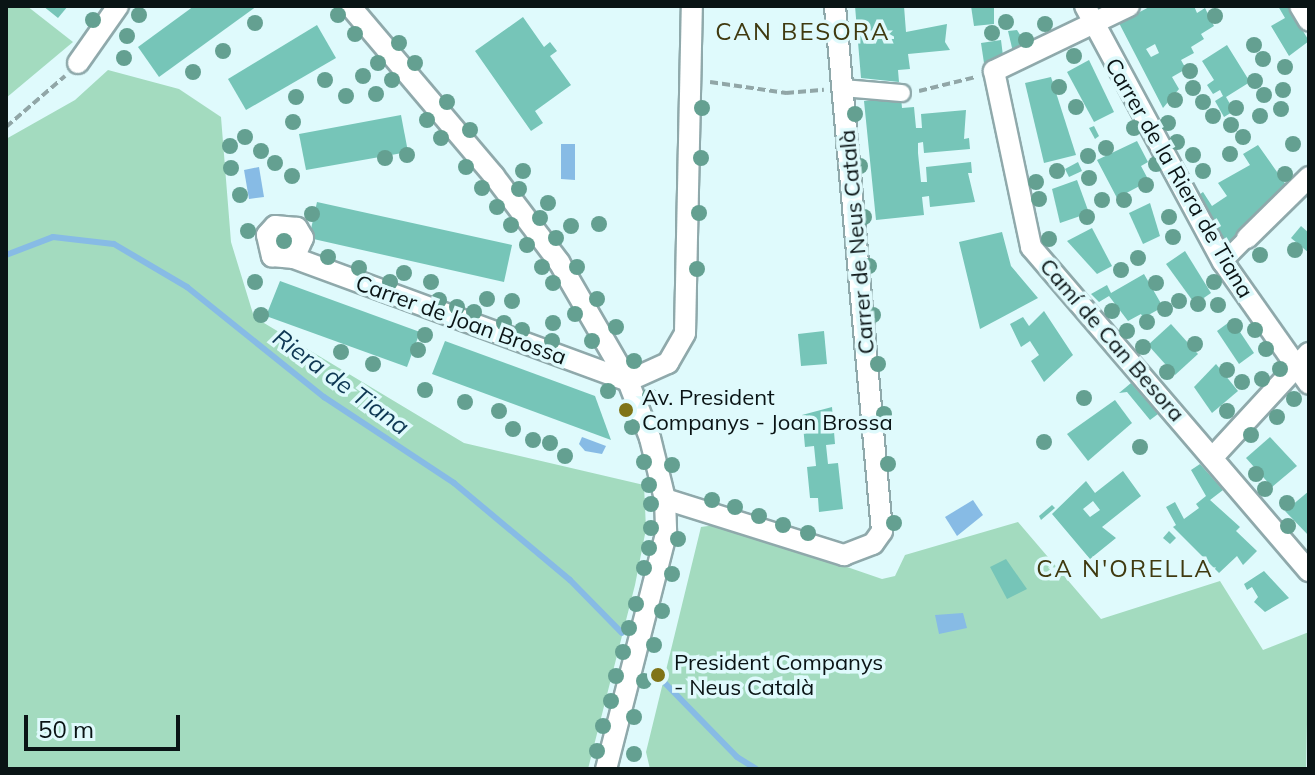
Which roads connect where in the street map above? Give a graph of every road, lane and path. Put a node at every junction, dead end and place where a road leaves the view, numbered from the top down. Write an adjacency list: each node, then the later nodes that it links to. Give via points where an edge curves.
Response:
1 (118, 6): 10 (street)
2 (350, 6): 21 (street, via 537,232 591,312)
3 (692, 6): 12 (street)
4 (835, 6): 13 (street, Carrer de Neus Català)
5 (1085, 6): 9 (street, Carrer de la Riera de Tiana)
6 (1129, 6): 9 (street)
7 (1300, 6): 8 (street)
8 (1309, 21)
9 (1093, 26): 11 (street); 19 (street, Carrer de la Riera de Tiana)
10 (78, 63): 15 (path)
11 (994, 71): 14 (path, via 945,88); 23 (street, Camí de Can Besora, via 1031,247)
12 (695, 81): 13 (path, via 786,93); 21 (street, via 685,333 668,363)
13 (842, 88): 14 (street); 24 (street, Carrer de Neus Català, via 882,531 873,544 844,555)
14 (902, 93)
15 (6, 127)
16 (1309, 177): 17 (street)
17 (1247, 238): 19 (street)
18 (294, 258): 21 (street, Carrer de Joan Brossa)
19 (1223, 262): 20 (street, Carrer de la Riera de Tiana)
20 (1302, 360): 22 (street, Carrer de la Riera de Tiana); 23 (street)
21 (628, 381): 24 (street)
22 (1309, 384)
23 (1213, 457): 25 (street, Camí de Can Besora)
24 (665, 499): 26 (street, via 660,563)
25 (1309, 571)
26 (606, 769)

